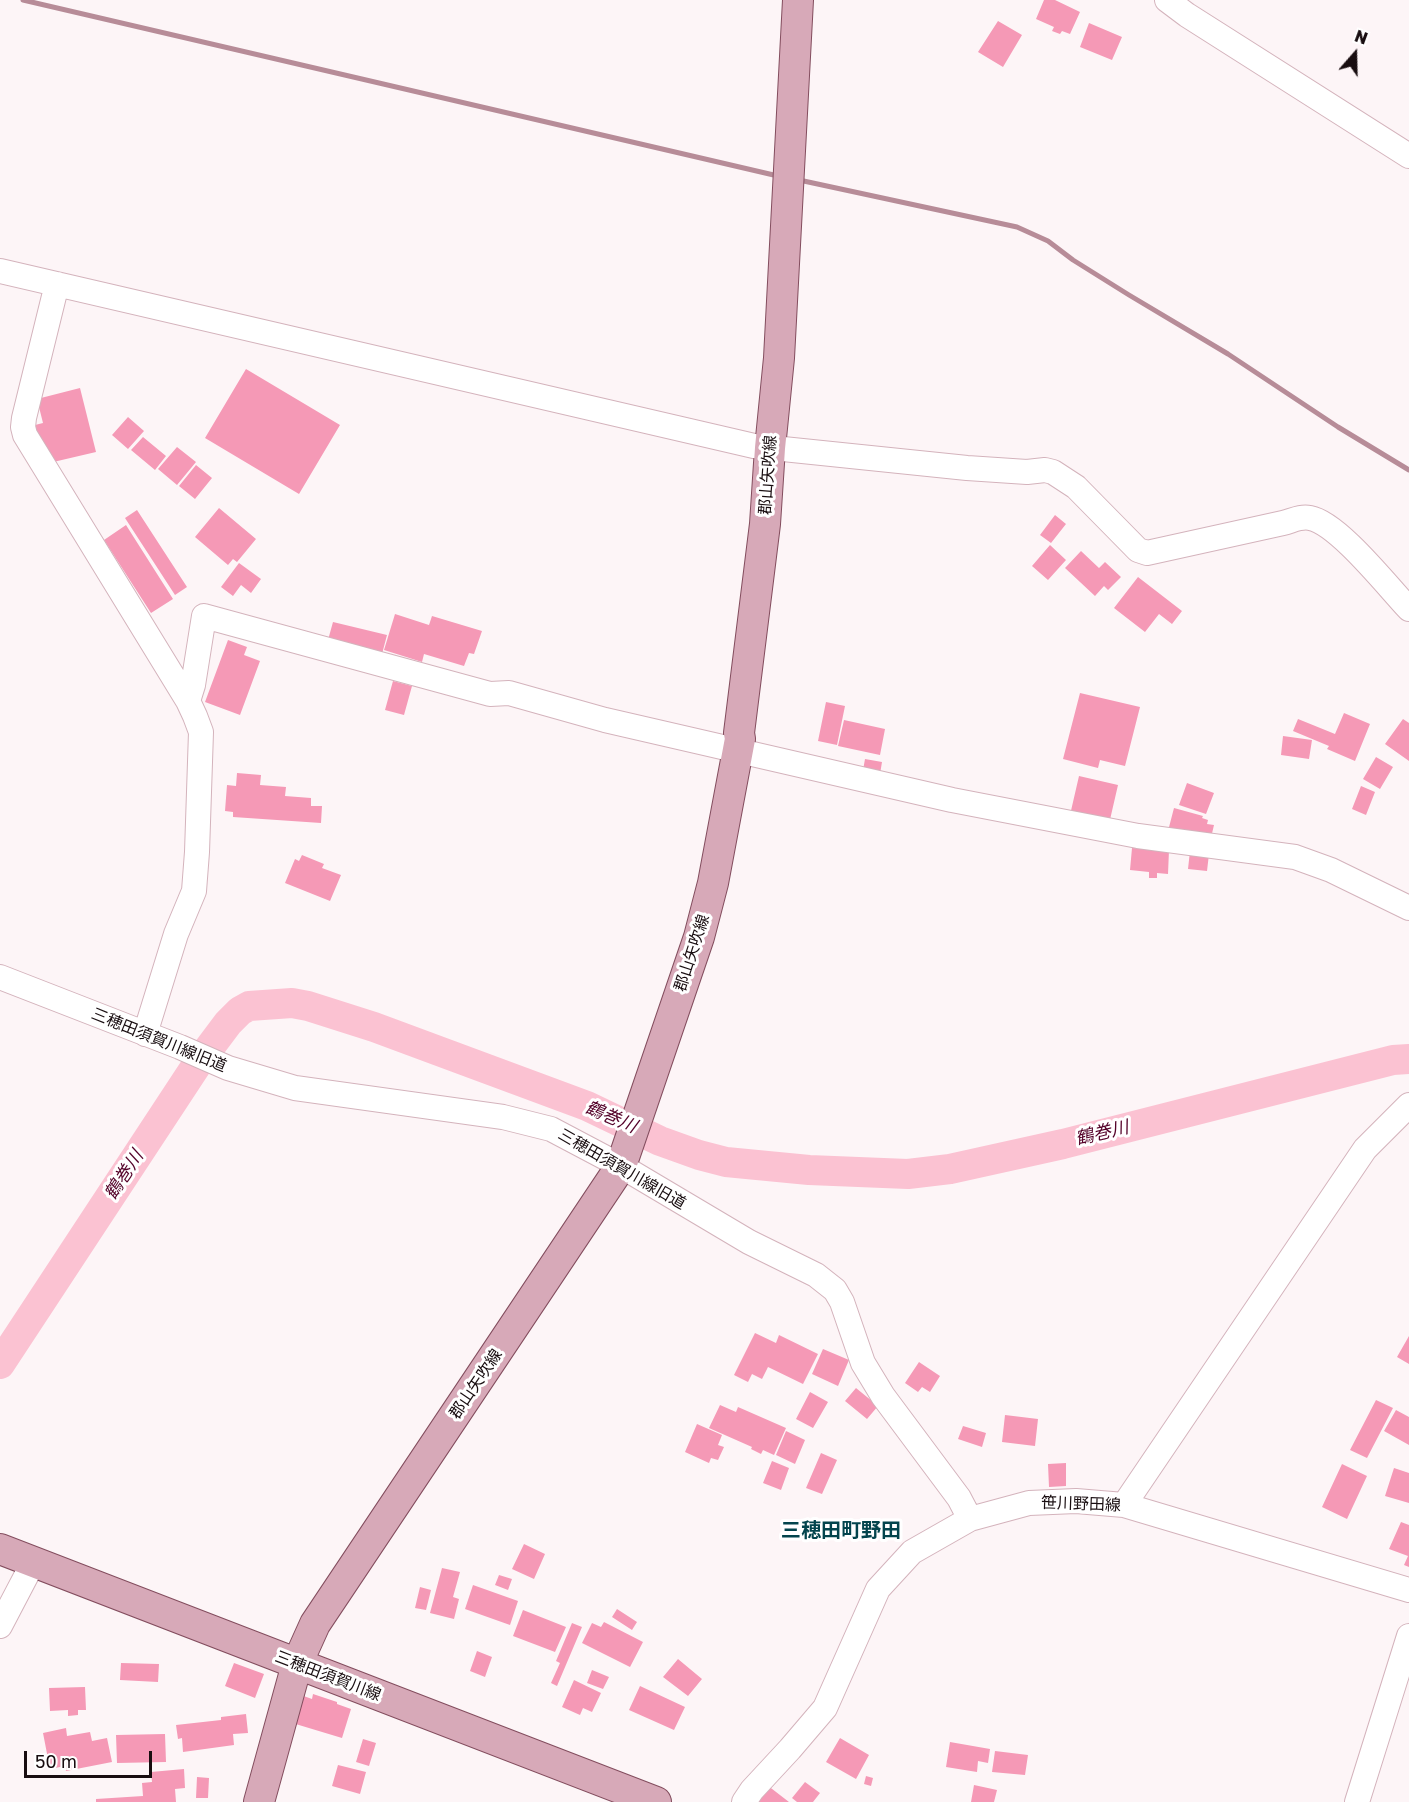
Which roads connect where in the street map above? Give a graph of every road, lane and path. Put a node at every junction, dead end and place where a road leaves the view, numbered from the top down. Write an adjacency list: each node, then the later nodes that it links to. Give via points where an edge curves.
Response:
1 (798, 0): 6 (main road, 郡山矢吹線, via 779,358)
2 (1167, 0): 3 (street)
3 (1409, 156)
4 (0, 271): 5 (street)
5 (57, 284): 6 (street); 8 (street, via 24,418 25,435)
6 (770, 448): 7 (street, via 967,468 1053,472 1076,487 1125,539 1146,553 1302,517 1312,518 1328,525); 9 (main road, 郡山矢吹線)
7 (1409, 609)
8 (188, 701): 9 (street, via 204,616 490,694 509,693); 12 (street, via 201,732 194,891 176,934)
9 (738, 752): 10 (street, via 1110,832 1295,857); 14 (main road, 郡山矢吹線, via 714,883 699,937)
10 (1409, 908)
11 (0, 977): 12 (street, 三穂田須賀川線旧道)
12 (145, 1034): 14 (street, 三穂田須賀川線旧道, via 228,1068 295,1088 503,1117)
13 (1409, 1105): 15 (street, via 1365,1149)
14 (625, 1152): 16 (street, 三穂田須賀川線旧道, via 749,1242 816,1275 835,1290 863,1363); 22 (main road, 郡山矢吹線, via 315,1624)
15 (1124, 1505): 16 (street, 笹川野田線, via 1029,1503); 19 (street, 笹川野田線)
16 (970, 1519): 25 (street, 笹川野田線, via 912,1552 878,1589 825,1708)
17 (0, 1548): 18 (main road, 三穂田須賀川線)
18 (34, 1560): 20 (street); 22 (main road, 三穂田須賀川線)
19 (1409, 1590)
20 (0, 1626)
21 (1409, 1636): 26 (street)
22 (297, 1664): 23 (main road, 郡山矢吹線); 24 (main road, 三穂田須賀川線)
23 (259, 1802)
24 (656, 1802)
25 (744, 1802)
26 (1358, 1802)

